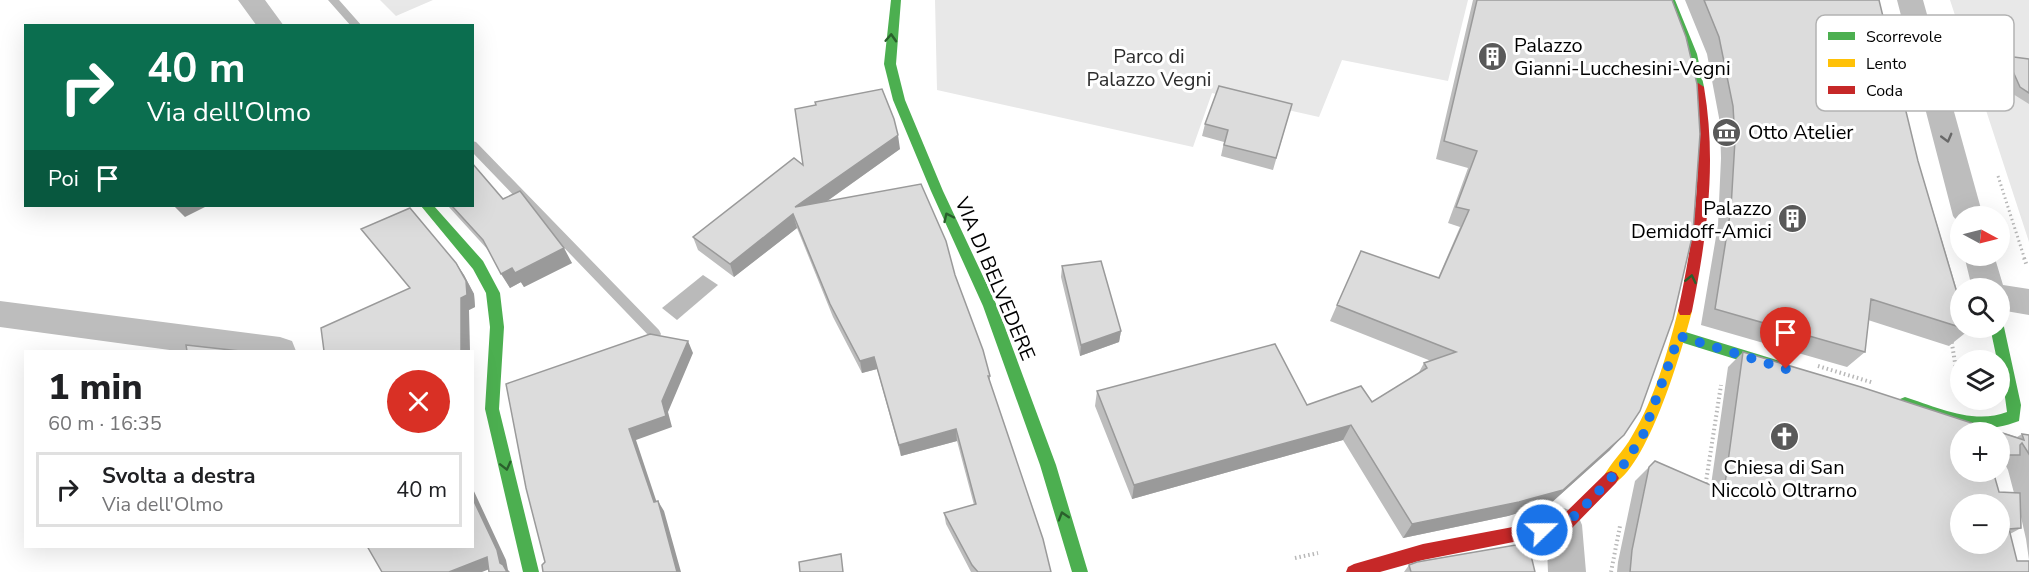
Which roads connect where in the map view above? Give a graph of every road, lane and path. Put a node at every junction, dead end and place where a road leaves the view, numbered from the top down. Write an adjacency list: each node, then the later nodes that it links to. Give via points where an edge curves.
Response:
1 (251, 0): 6 (street)
2 (896, 0): 29 (street, VIA DI BELVEDERE, one-way to 2, via 1048,465 990,306 936,191 900,100 890,64)
3 (1670, 0): 13 (street, one-way to 3, via 1698,250 1705,151 1696,77)
4 (1910, 0): 5 (street, one-way to 5)
5 (1914, 15)
6 (269, 24)
7 (1940, 111): 8 (street, one-way to 8)
8 (1965, 206)
9 (428, 207): 20 (street, via 478,265 493,293 497,327)
10 (2010, 299): 11 (street)
11 (2029, 302)
12 (0, 314): 15 (street)
13 (1679, 336): 17 (street); 25 (street, via 1643,435 1625,463)
14 (1999, 338): 22 (street, via 2014,405 2014,416)
15 (273, 350)
16 (1815, 365): 19 (path)
17 (1800, 373)
18 (1722, 384): 23 (path)
19 (1885, 392): 21 (street)
20 (482, 409): 28 (street, one-way to 28)
21 (1962, 422)
22 (2006, 422)
23 (1703, 497)
24 (1621, 523): 32 (path)
25 (1564, 525): 30 (street, via 1422,552); 31 (street)
26 (1329, 551): 27 (path)
27 (1295, 558)
28 (531, 572)
29 (1080, 572)
30 (1354, 572)
31 (1567, 572)
32 (1611, 572)

